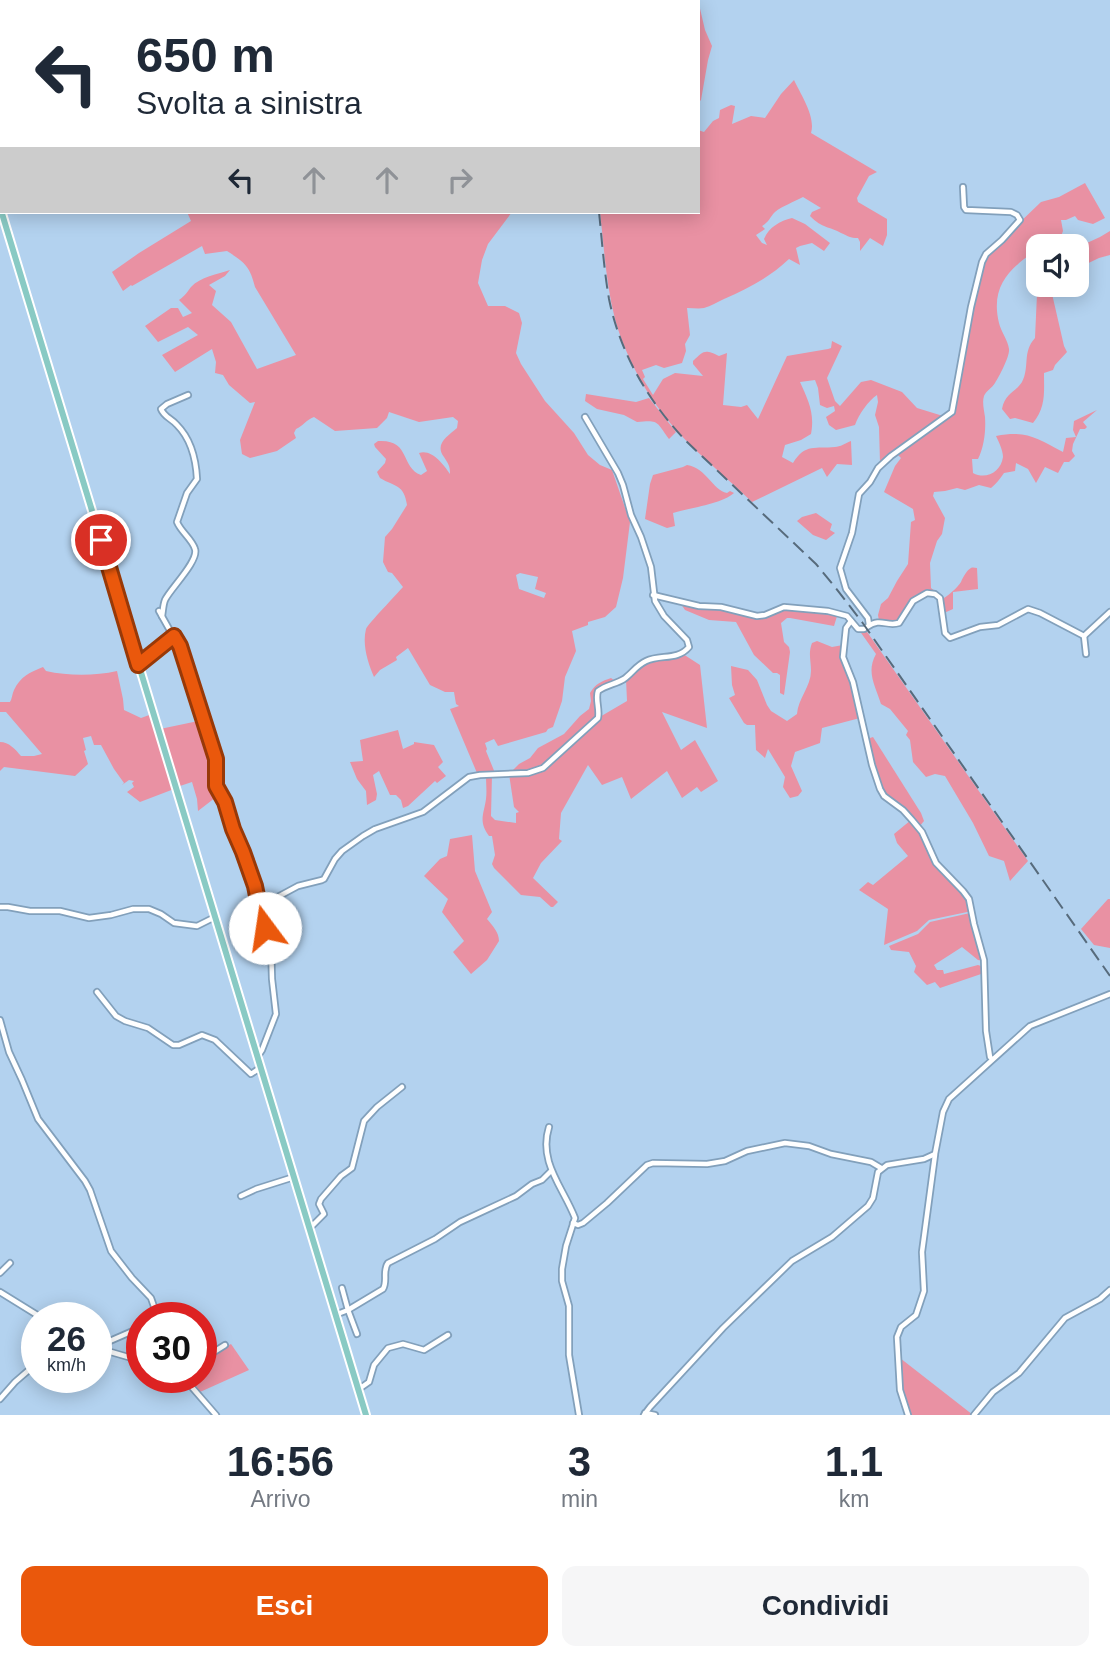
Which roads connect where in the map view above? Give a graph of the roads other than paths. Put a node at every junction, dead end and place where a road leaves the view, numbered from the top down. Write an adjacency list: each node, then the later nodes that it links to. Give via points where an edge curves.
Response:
1 (963, 187): 10 (street, via 966,210 1011,212 1020,220 982,262 952,412 891,456 859,494 840,569 846,589 868,618)
2 (2, 214): 14 (main road)
3 (188, 395): 8 (street, via 161,409 182,430 194,456 197,479 177,522 196,553 165,600)
4 (585, 417): 5 (street, via 623,485 651,567)
5 (653, 595): 9 (street, via 757,616 784,607 844,614); 15 (street, via 689,647 676,656 648,660 598,691 598,718 547,766 528,773 465,779 423,812 375,830 345,848 322,880 298,886)
6 (159, 611): 8 (street)
7 (1110, 612): 12 (street)
8 (163, 617): 11 (street)
9 (851, 621): 10 (street, via 859,630); 22 (street, via 843,657 880,789 922,832 936,863 970,899 984,960 986,1031)
10 (867, 627): 12 (street, via 876,622 897,624 913,601 929,593 940,598 948,637 998,625 1028,609)
11 (174, 636): 14 (street); 15 (street, via 215,753 216,786)
12 (1084, 636): 13 (street)
13 (1086, 654)
14 (138, 665): 17 (main road)
15 (259, 906): 21 (street, via 273,951 276,1014)
16 (0, 907): 17 (street, via 89,918 149,909 177,924 197,926)
17 (215, 917): 21 (main road)
18 (97, 992): 23 (street, via 116,1016 148,1028 173,1045 205,1035 251,1074)
19 (1110, 994): 22 (street, via 1030,1026)
20 (0, 1020): 38 (street, via 38,1119 85,1181 111,1251)
21 (257, 1057): 23 (main road)
22 (992, 1059): 26 (street, via 947,1102)
23 (260, 1068): 29 (main road)
24 (402, 1087): 32 (street, via 364,1121 352,1168 321,1199 324,1214)
25 (549, 1127): 28 (street)
26 (935, 1154): 27 (street); 55 (street, via 922,1252 925,1289 916,1315 897,1337 900,1390)
27 (881, 1168): 31 (street, via 785,1143 706,1164 653,1163 583,1223); 50 (street, via 867,1206 832,1237 792,1261)
28 (551, 1171): 31 (street, via 573,1213); 40 (street, via 516,1196 388,1263 383,1289)
29 (293, 1177): 30 (street); 32 (main road)
30 (241, 1196)
31 (573, 1223): 53 (street, via 562,1281 569,1306 569,1355)
32 (309, 1228): 41 (main road)
33 (10, 1263): 34 (street)
34 (0, 1273)
35 (342, 1288): 40 (street)
36 (1110, 1290): 56 (street, via 1065,1318 1021,1372 993,1392)
37 (0, 1292): 39 (street)
38 (153, 1302)
39 (21, 1305)
40 (348, 1310): 41 (street); 42 (street)
41 (335, 1315): 47 (main road)
42 (357, 1334)
43 (448, 1335): 47 (street, via 424,1350 403,1344 388,1348 374,1365 369,1382)
44 (225, 1345): 45 (street)
45 (217, 1350)
46 (21, 1377): 49 (street)
47 (358, 1389): 52 (main road)
48 (196, 1393): 51 (street)
49 (0, 1399)
50 (644, 1414): 54 (street)
51 (215, 1415)
52 (366, 1415)
53 (579, 1415)
54 (655, 1415)
55 (908, 1415)
56 (974, 1415)

